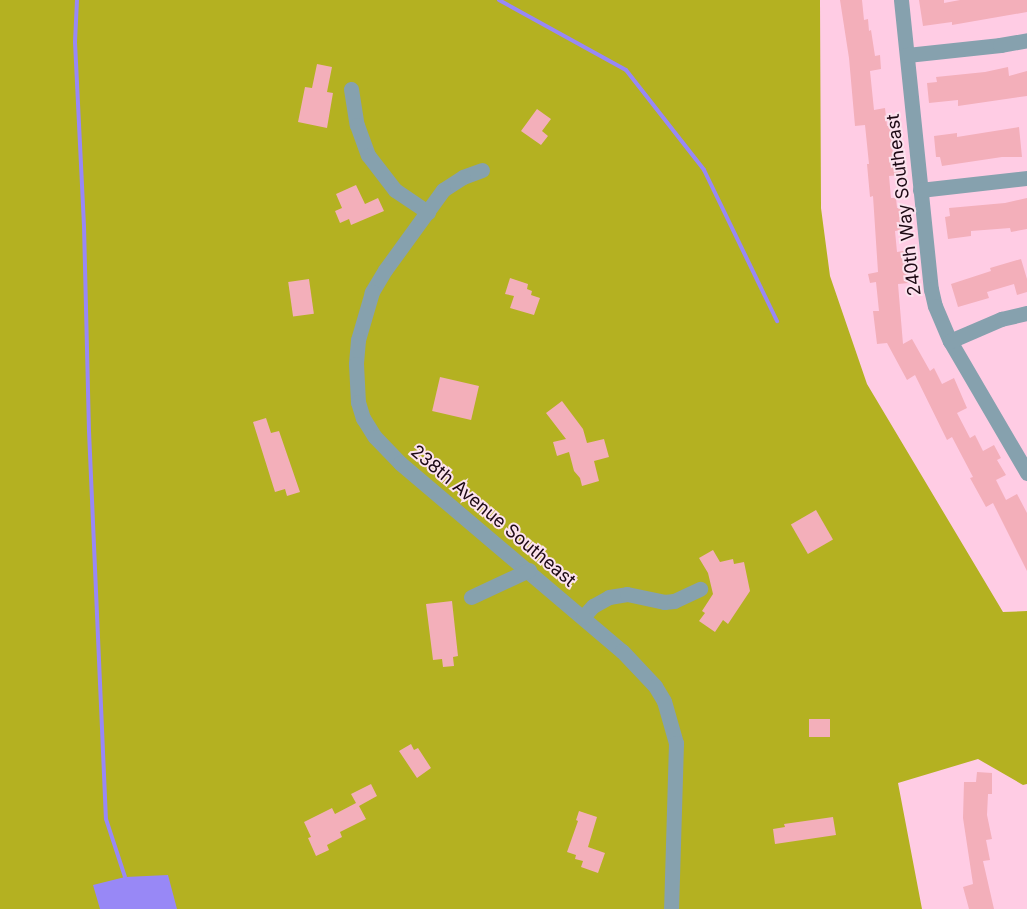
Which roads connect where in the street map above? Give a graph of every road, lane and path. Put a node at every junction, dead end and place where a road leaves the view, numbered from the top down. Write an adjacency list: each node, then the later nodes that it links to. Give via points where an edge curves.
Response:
1 (901, 0): 3 (street, 240th Way Southeast)
2 (1027, 40): 3 (street)
3 (907, 55): 7 (street, 240th Way Southeast)
4 (351, 89): 8 (street, via 356,125 368,155 395,190)
5 (482, 170): 8 (street, 238th Avenue Southeast, via 452,182)
6 (1027, 178): 7 (street)
7 (920, 190): 10 (street, 240th Way Southeast, via 931,289)
8 (428, 212): 12 (street, 238th Avenue Southeast, via 372,292 358,340 358,402 375,438 403,466)
9 (1027, 313): 10 (street, via 1001,319)
10 (950, 342): 11 (street, 240th Way Southeast)
11 (1027, 472)
12 (529, 570): 14 (street); 15 (street, 238th Avenue Southeast)
13 (700, 589): 15 (street, via 664,602 627,594 609,597 593,606)
14 (471, 597)
15 (583, 617): 16 (street, 238th Avenue Southeast, via 640,668 664,701 670,718 676,743)
16 (671, 909)

